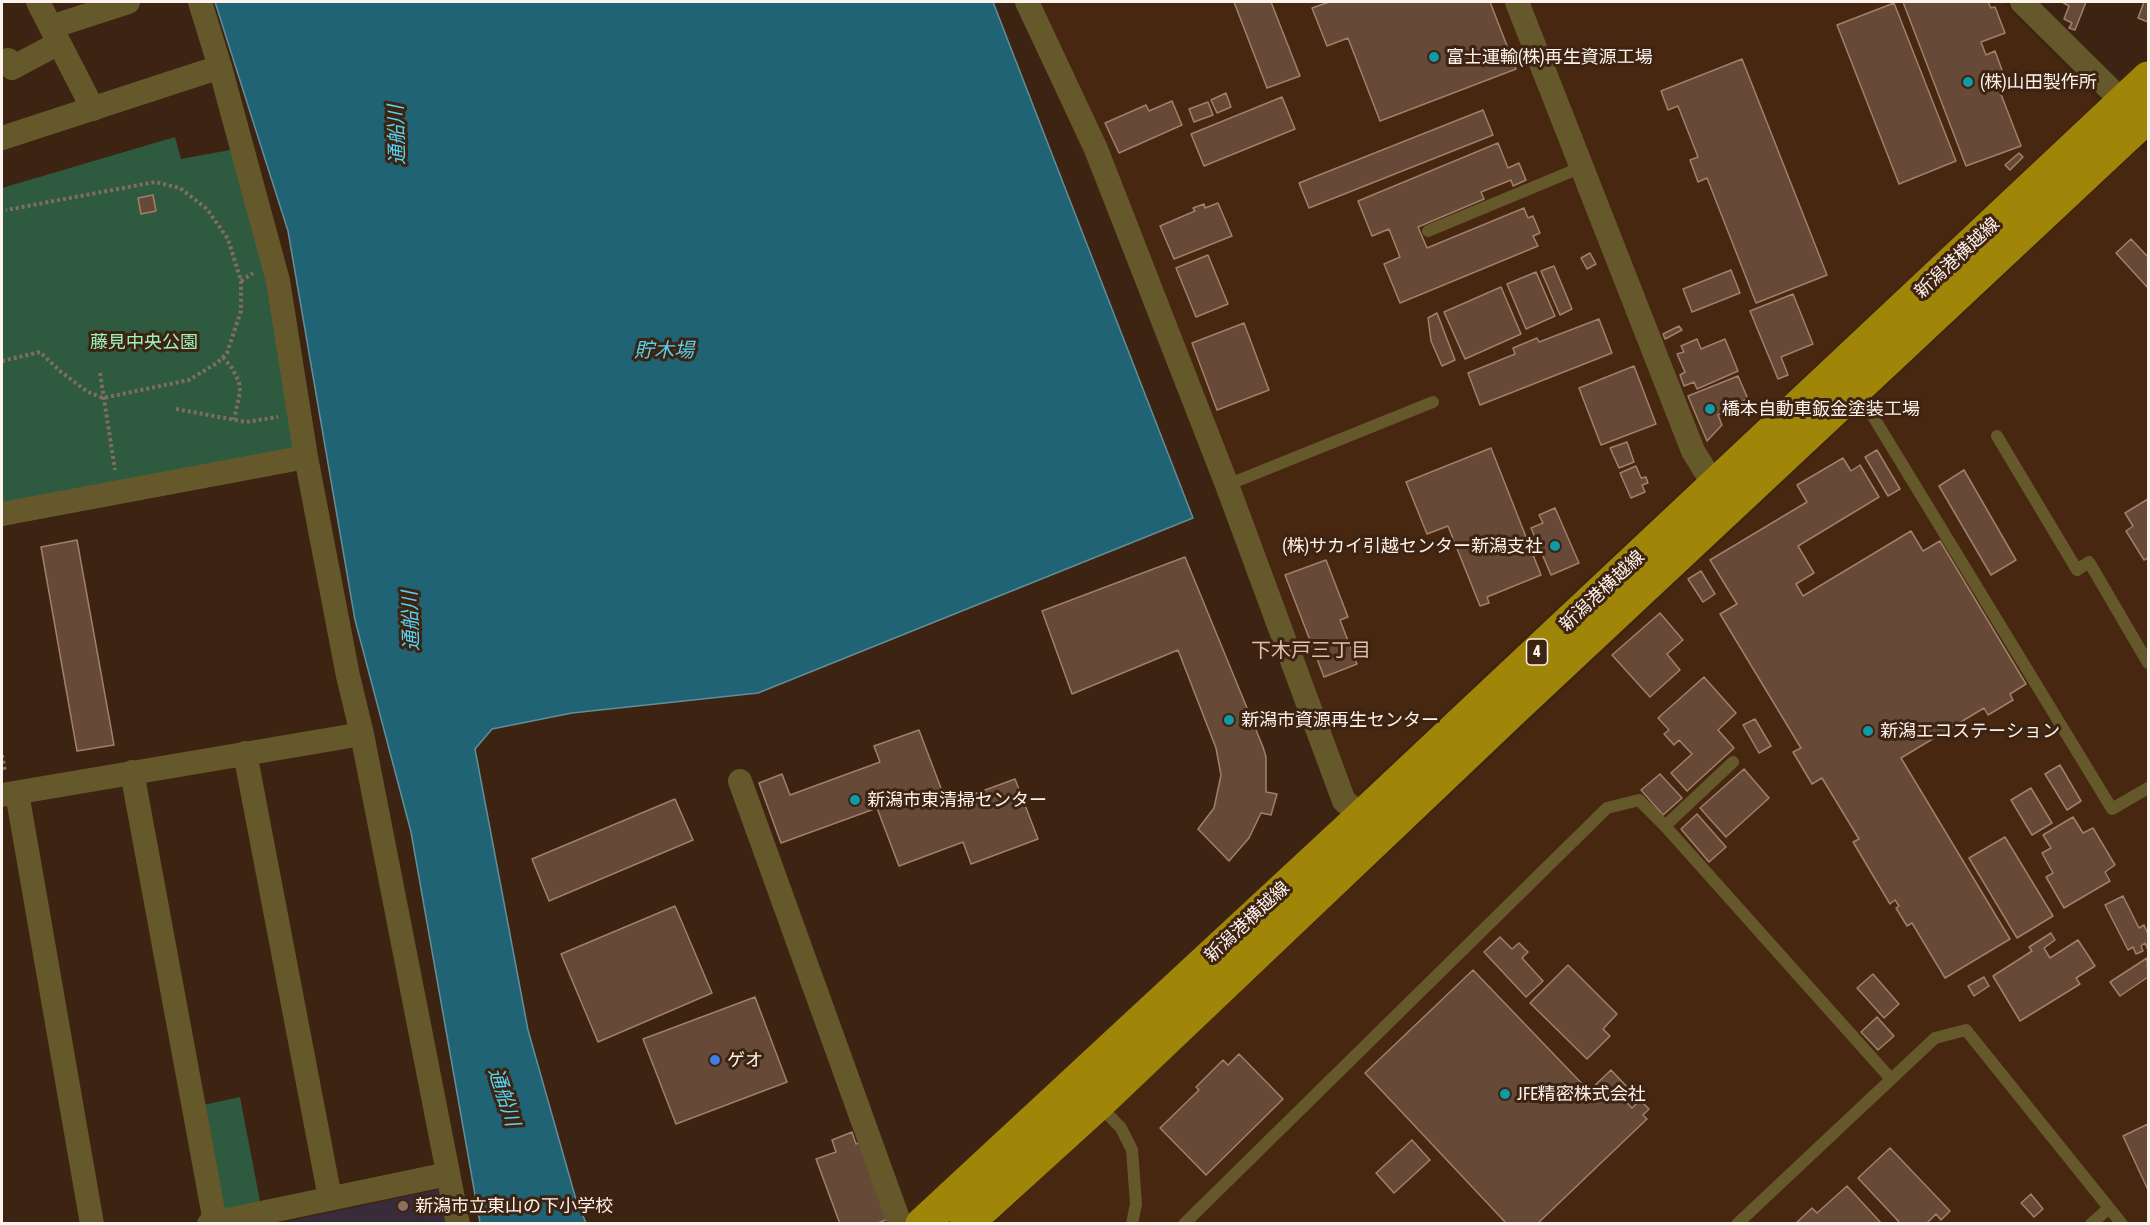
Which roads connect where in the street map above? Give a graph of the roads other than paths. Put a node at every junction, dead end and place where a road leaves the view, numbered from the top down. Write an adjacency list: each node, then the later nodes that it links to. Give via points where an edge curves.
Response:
1 (38, 2): 7 (street)
2 (128, 2): 7 (street)
3 (200, 2): 9 (street)
4 (1027, 2): 20 (street, via 1096,149)
5 (1517, 2): 14 (street)
6 (2022, 2): 12 (street)
7 (55, 35): 8 (street, via 12,68); 11 (street)
8 (8, 60)
9 (220, 67): 11 (street); 19 (street, via 278,281)
10 (2148, 78): 12 (main road, 新潟港横越線 / 4)
11 (93, 109): 13 (street)
12 (2136, 109): 16 (main road, 新潟港横越線 / 4); 21 (main road, 新潟港横越線 / 4)
13 (2, 138)
14 (1582, 167): 15 (lane); 21 (street, via 1693,451)
15 (1428, 231)
16 (1856, 389): 21 (main road, 新潟港横越線 / 4); 29 (lane, via 2112,809)
17 (1433, 402): 20 (lane)
18 (1997, 436): 23 (lane, via 2077,570 2088,562)
19 (306, 457): 22 (street); 24 (street)
20 (1227, 485): 31 (street, via 1344,801)
21 (1722, 497): 31 (main road, 新潟港横越線 / 4)
22 (2, 514)
23 (2148, 663)
24 (362, 734): 25 (street); 35 (street)
25 (245, 753): 27 (street); 36 (street)
26 (1733, 762): 32 (lane)
27 (132, 772): 30 (street); 38 (street)
28 (740, 781): 41 (street)
29 (2148, 788)
30 (9, 794): 39 (street)
31 (1375, 822): 34 (main road, 新潟港横越線 / 4); 42 (main road, 新潟港横越線 / 4)
32 (1665, 826): 33 (lane); 45 (lane, via 1639,800 1607,808)
33 (1891, 1079): 37 (lane, via 1935,1038 1966,1030); 46 (lane)
34 (1098, 1104): 43 (main road, 新潟港横越線 / 4); 44 (lane, via 1121,1128 1132,1150 1136,1204)
35 (448, 1174): 36 (street); 40 (street)
36 (330, 1198): 38 (street)
37 (2109, 1208): 47 (lane); 48 (lane)
38 (212, 1223)
39 (92, 1224)
40 (458, 1224)
41 (900, 1224)
42 (922, 1224)
43 (966, 1224)
44 (1132, 1224)
45 (1184, 1224)
46 (1737, 1224)
47 (2091, 1224)
48 (2122, 1224)

